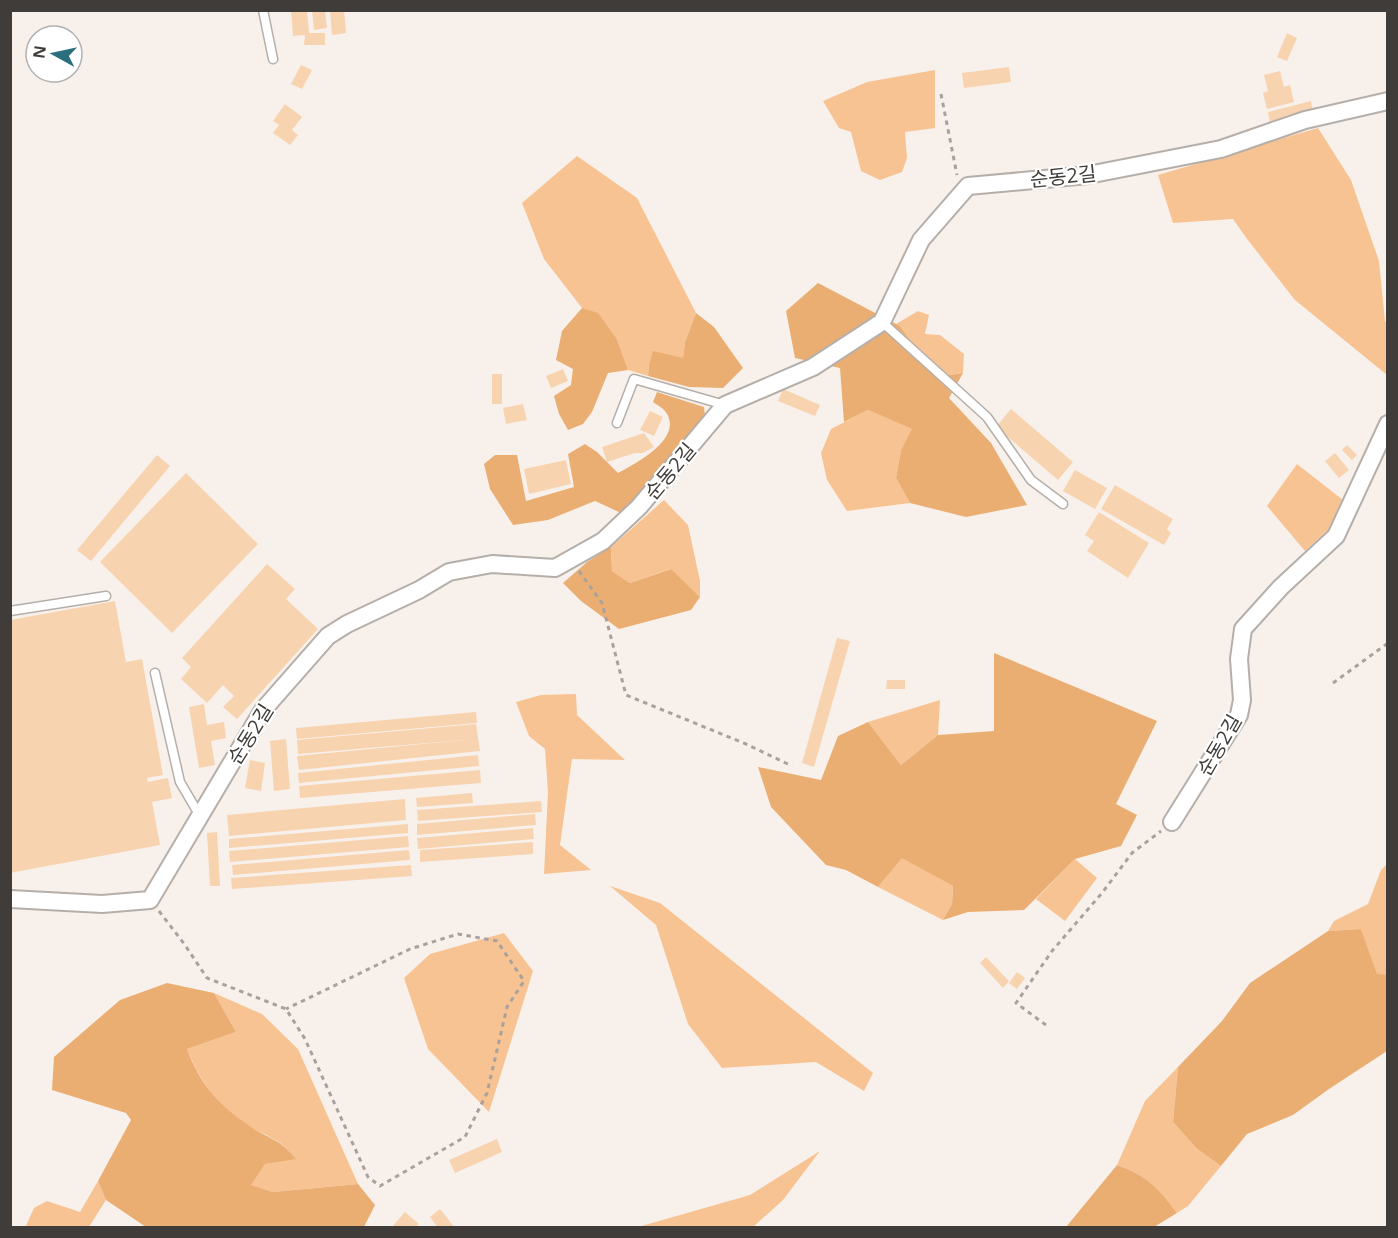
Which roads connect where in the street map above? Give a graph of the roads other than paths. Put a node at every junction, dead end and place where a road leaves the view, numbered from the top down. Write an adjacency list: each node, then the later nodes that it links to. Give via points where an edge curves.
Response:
1 (262, 10): 2 (lane)
2 (273, 59)
3 (1388, 101): 4 (street, 순동2길, via 1305,120 1221,149 1088,175 968,186 921,240)
4 (882, 322): 5 (street, 순동2길, via 813,367); 8 (lane, via 987,417 1031,480)
5 (725, 405): 6 (lane, via 634,379); 12 (street, 순동2길, via 639,507 603,541 555,568 492,564 449,572 328,636 262,710)
6 (617, 423)
7 (1388, 424): 13 (street, 순동2길, via 1336,536 1243,629 1239,715)
8 (1063, 504)
9 (106, 596): 10 (lane)
10 (10, 610)
11 (155, 673): 12 (lane, via 180,782)
12 (201, 817): 14 (street, 순동2길, via 150,900 102,904)
13 (1172, 822)
14 (10, 899)

